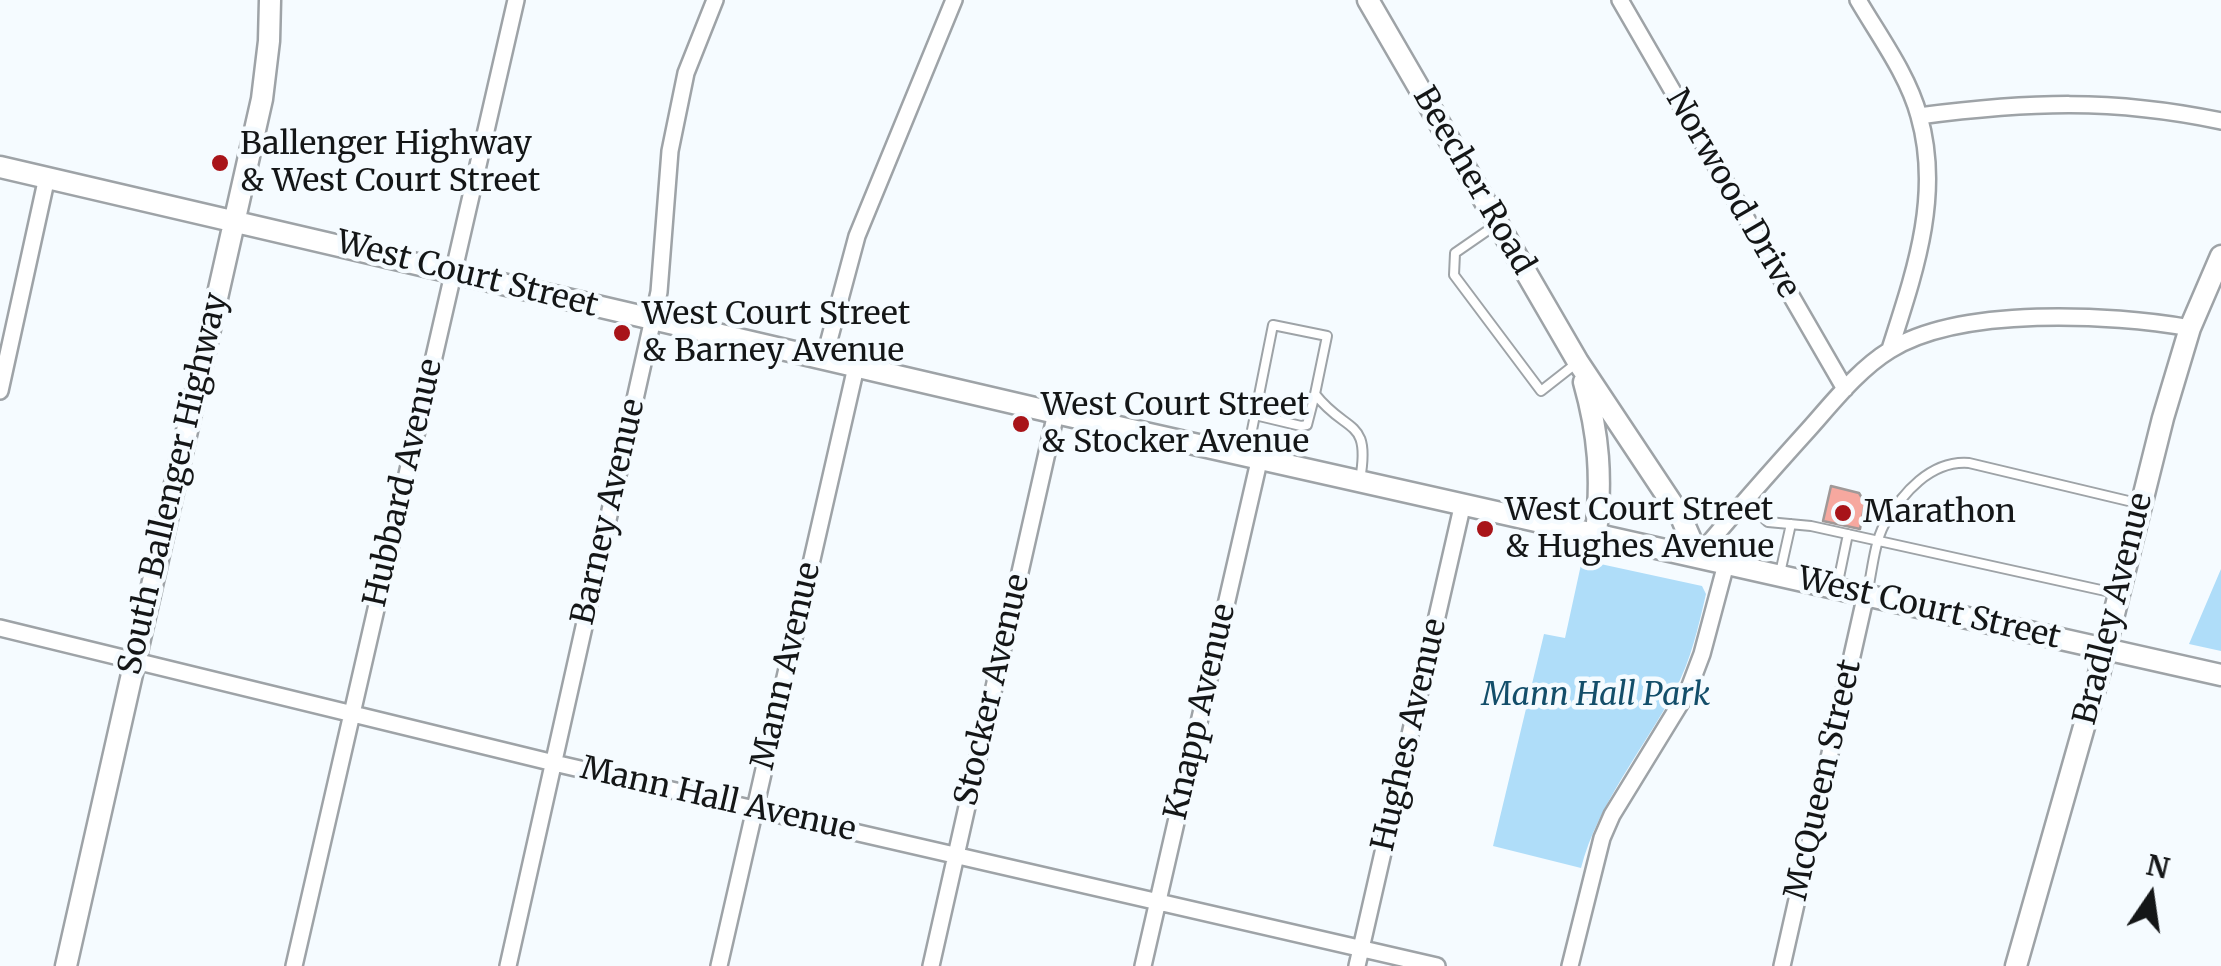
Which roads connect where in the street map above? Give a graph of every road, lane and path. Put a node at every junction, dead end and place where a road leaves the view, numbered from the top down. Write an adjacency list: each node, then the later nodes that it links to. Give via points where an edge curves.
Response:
1 (270, 0): 12 (street, South Ballenger Highway, via 262,98)
2 (516, 0): 15 (street, Hubbard Avenue)
3 (715, 0): 16 (street, Barney Avenue, via 686,73 670,151)
4 (954, 0): 19 (street, via 857,236)
5 (1368, 0): 13 (street, Beecher Road)
6 (1620, 0): 22 (street, Norwood Drive)
7 (1858, 0): 8 (street)
8 (1920, 116): 9 (street, via 2008,104 2099,103); 18 (street, via 1926,221)
9 (2221, 121)
10 (0, 166): 11 (street, West Court Street)
11 (47, 177): 12 (street, West Court Street); 23 (street)
12 (234, 220): 15 (street, West Court Street); 44 (street, South Ballenger Highway)
13 (1497, 224): 20 (street, Beecher Road); 20 (lane, via 1456,253 1454,275 1540,391)
14 (2221, 256): 17 (street, Bradley Avenue)
15 (453, 270): 16 (street, West Court Street); 46 (street, Hubbard Avenue)
16 (652, 320): 19 (street, West Court Street); 47 (street, Barney Avenue)
17 (2190, 328): 18 (street, via 2048,317 1985,321); 31 (street, Bradley Avenue)
18 (1890, 350): 22 (street)
19 (824, 359): 21 (street, West Court Street)
20 (1578, 362): 33 (street, Beecher Road, via 1597,439); 36 (street, Beecher Road, via 1681,517)
21 (856, 367): 25 (street, West Court Street); 48 (street, Mann Avenue)
22 (1845, 389): 29 (street)
23 (0, 391)
24 (1315, 394): 26 (lane, via 1307,425); 26 (lane, via 1327,336 1273,325); 28 (lane, via 1365,445)
25 (1056, 414): 27 (street, West Court Street); 49 (street, Stocker Avenue)
26 (1255, 415): 27 (lane)
27 (1253, 456): 28 (street, West Court Street); 50 (street, Knapp Avenue)
28 (1360, 480): 30 (street, West Court Street)
29 (1745, 500): 32 (lane, via 1768,522); 36 (street)
30 (1462, 503): 33 (street, West Court Street); 51 (street, Hughes Avenue)
31 (2141, 504): 35 (lane, via 1951,462 1930,470 1912,489 1883,526); 41 (street, Bradley Avenue)
32 (1791, 524): 34 (lane); 38 (lane)
33 (1596, 533): 36 (street, West Court Street)
34 (1848, 534): 35 (lane); 39 (lane)
35 (1879, 542): 40 (lane); 41 (lane)
36 (1698, 556): 37 (street, West Court Street)
37 (1726, 564): 38 (street, West Court Street); 60 (street, via 1688,691 1602,838)
38 (1779, 575): 39 (street, West Court Street)
39 (1837, 588): 40 (street, West Court Street)
40 (1866, 594): 43 (street, West Court Street); 61 (street, McQueen Street)
41 (2120, 594): 43 (street, Bradley Avenue)
42 (0, 628): 44 (street, Mann Hall Avenue)
43 (2105, 648): 45 (street, West Court Street); 62 (street, Bradley Avenue)
44 (134, 662): 46 (street, Mann Hall Avenue); 52 (street, South Ballenger Highway)
45 (2221, 675)
46 (351, 714): 47 (street, Mann Hall Avenue); 53 (street, Hubbard Avenue)
47 (554, 762): 48 (street, Mann Hall Avenue); 54 (street, Barney Avenue)
48 (755, 808): 49 (street, Mann Hall Avenue); 55 (street, Mann Avenue)
49 (956, 855): 50 (street, Mann Hall Avenue); 56 (street, Stocker Avenue)
50 (1158, 900): 51 (street, Mann Hall Avenue); 57 (street, Knapp Avenue)
51 (1362, 948): 58 (street, Hughes Avenue); 59 (street, Mann Hall Avenue)
52 (66, 966)
53 (294, 966)
54 (508, 966)
55 (719, 966)
56 (930, 966)
57 (1143, 966)
58 (1358, 966)
59 (1437, 966)
60 (1570, 966)
61 (1782, 966)
62 (2016, 966)

